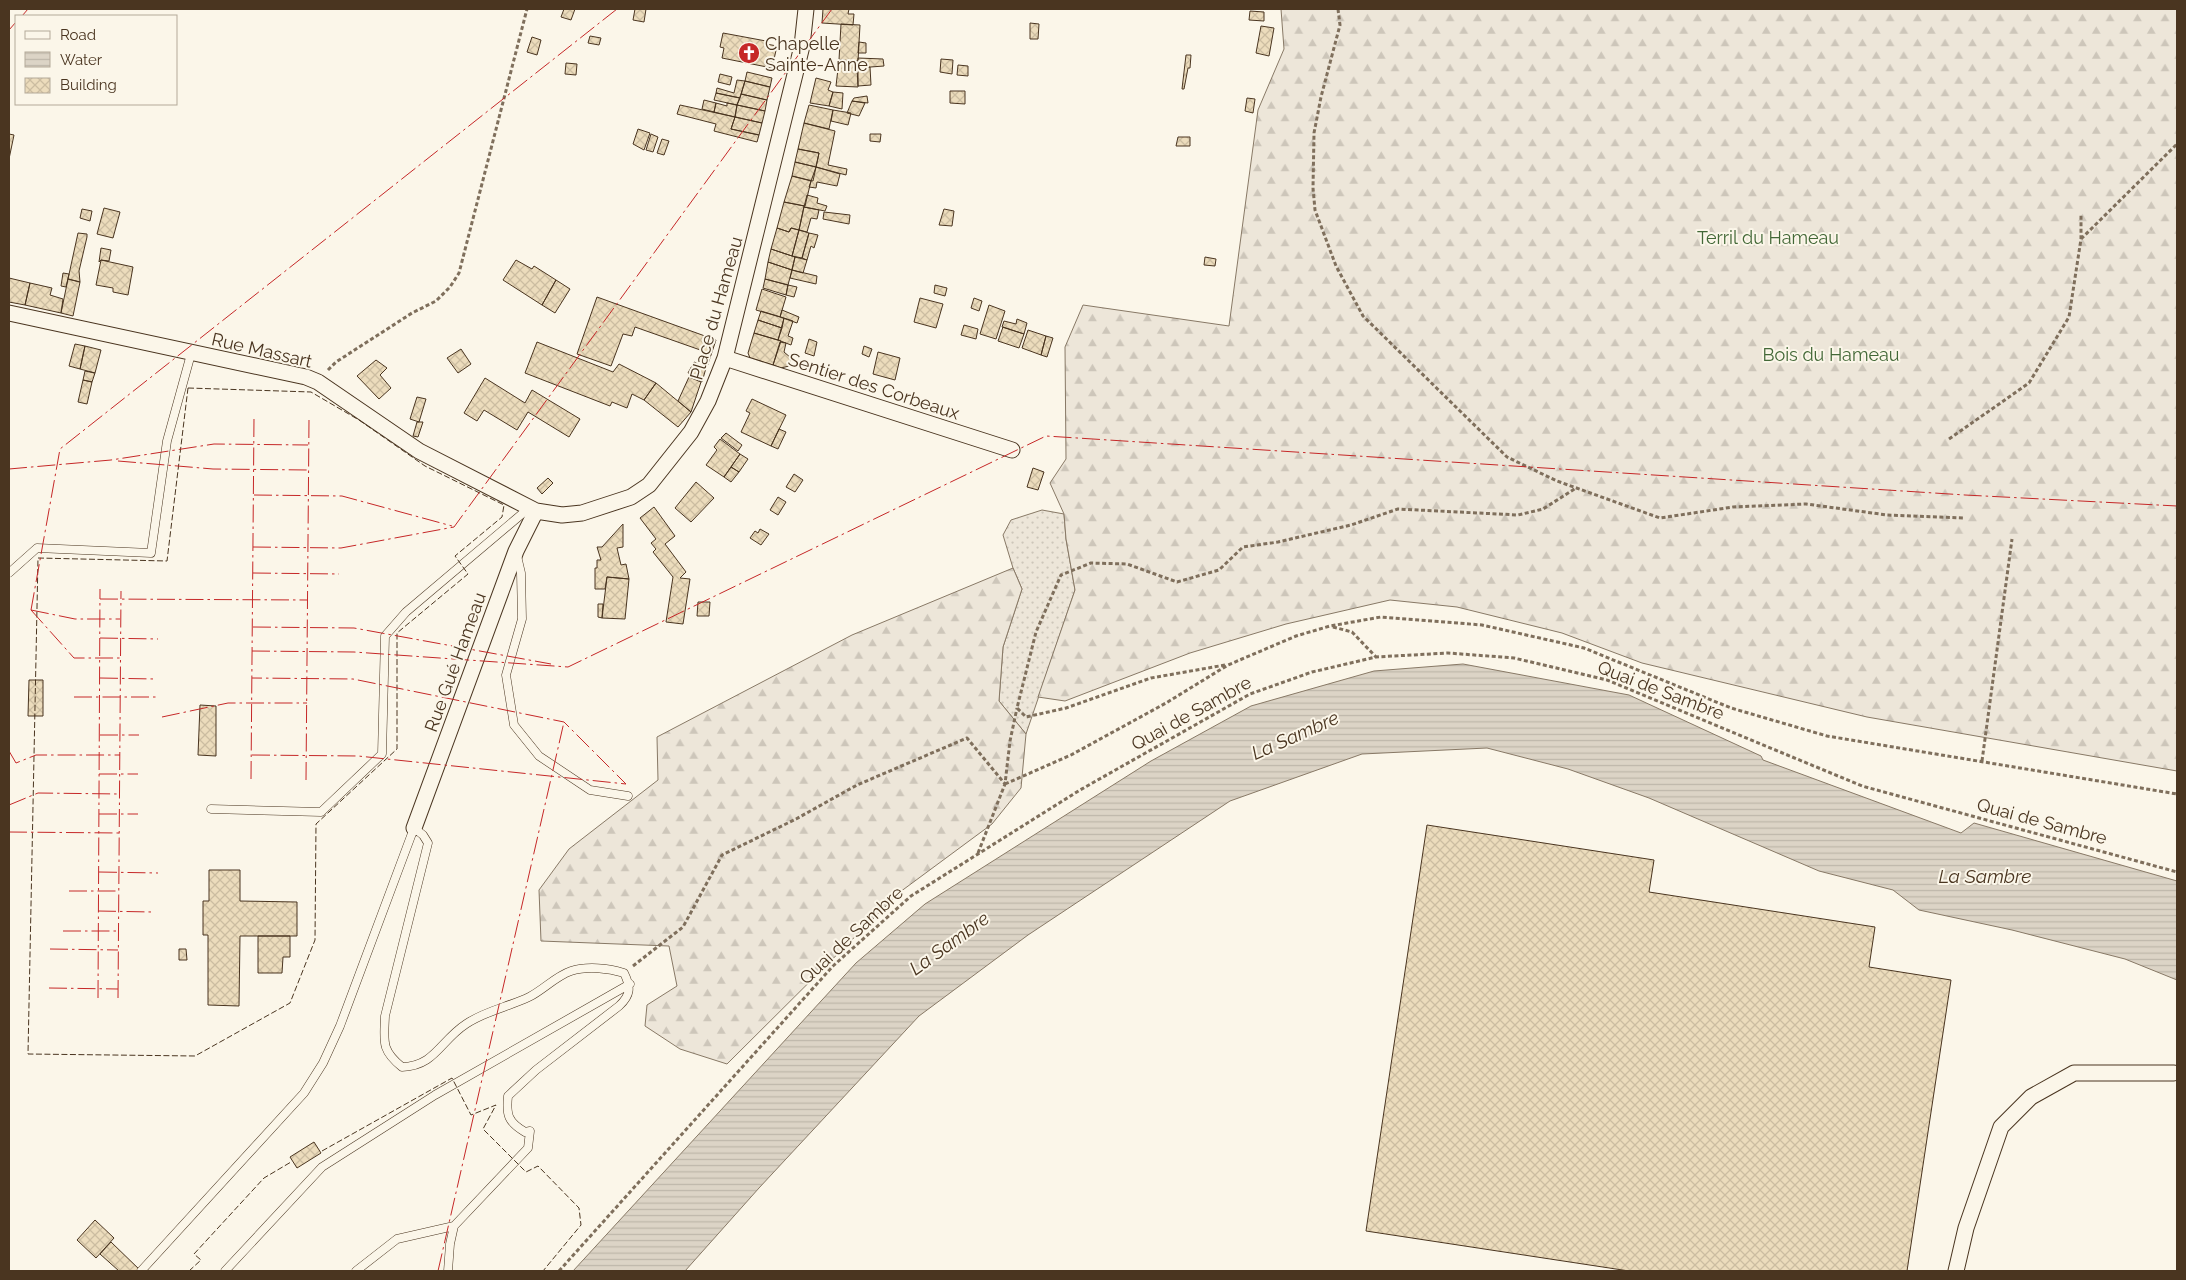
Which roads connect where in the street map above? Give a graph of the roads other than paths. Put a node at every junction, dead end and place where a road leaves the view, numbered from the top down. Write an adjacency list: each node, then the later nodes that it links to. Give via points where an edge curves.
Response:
1 (806, 9): 4 (street, Place du Hameau, via 800,55)
2 (9, 313): 3 (street, Rue Massart)
3 (191, 354): 6 (street, Rue Massart, via 318,382 419,451); 8 (lane, via 167,441 151,553 37,548)
4 (725, 358): 5 (street, Sentier des Corbeaux); 6 (street, Place du Hameau, via 708,401 691,432 649,485 624,500 582,513 562,515)
5 (1012, 450)
6 (533, 509): 7 (street, Rue Gué Hameau); 10 (lane, via 406,612 385,636 382,754 321,812)
7 (516, 551): 9 (lane, via 521,573 522,618 506,675 514,725 539,756 590,790); 11 (street, Rue Gué Hameau)
8 (9, 572)
9 (628, 796)
10 (211, 809)
11 (414, 828): 12 (lane, via 428,843 385,1016 384,1046 390,1058 402,1067 417,1066 466,1024 529,997 571,971 609,968 624,973); 15 (lane, via 323,1063 304,1093)
12 (630, 984): 14 (lane, via 628,997 619,1006 508,1096 507,1110 513,1125 525,1132 530,1131 528,1148); 16 (lane, via 435,1095 322,1167)
13 (2174, 1073): 19 (street, via 2074,1073 2031,1097 2001,1127 1966,1228)
14 (454, 1226): 17 (lane, via 397,1239); 18 (lane)
15 (141, 1271)
16 (225, 1271)
17 (356, 1271)
18 (448, 1271)
19 (1956, 1271)

